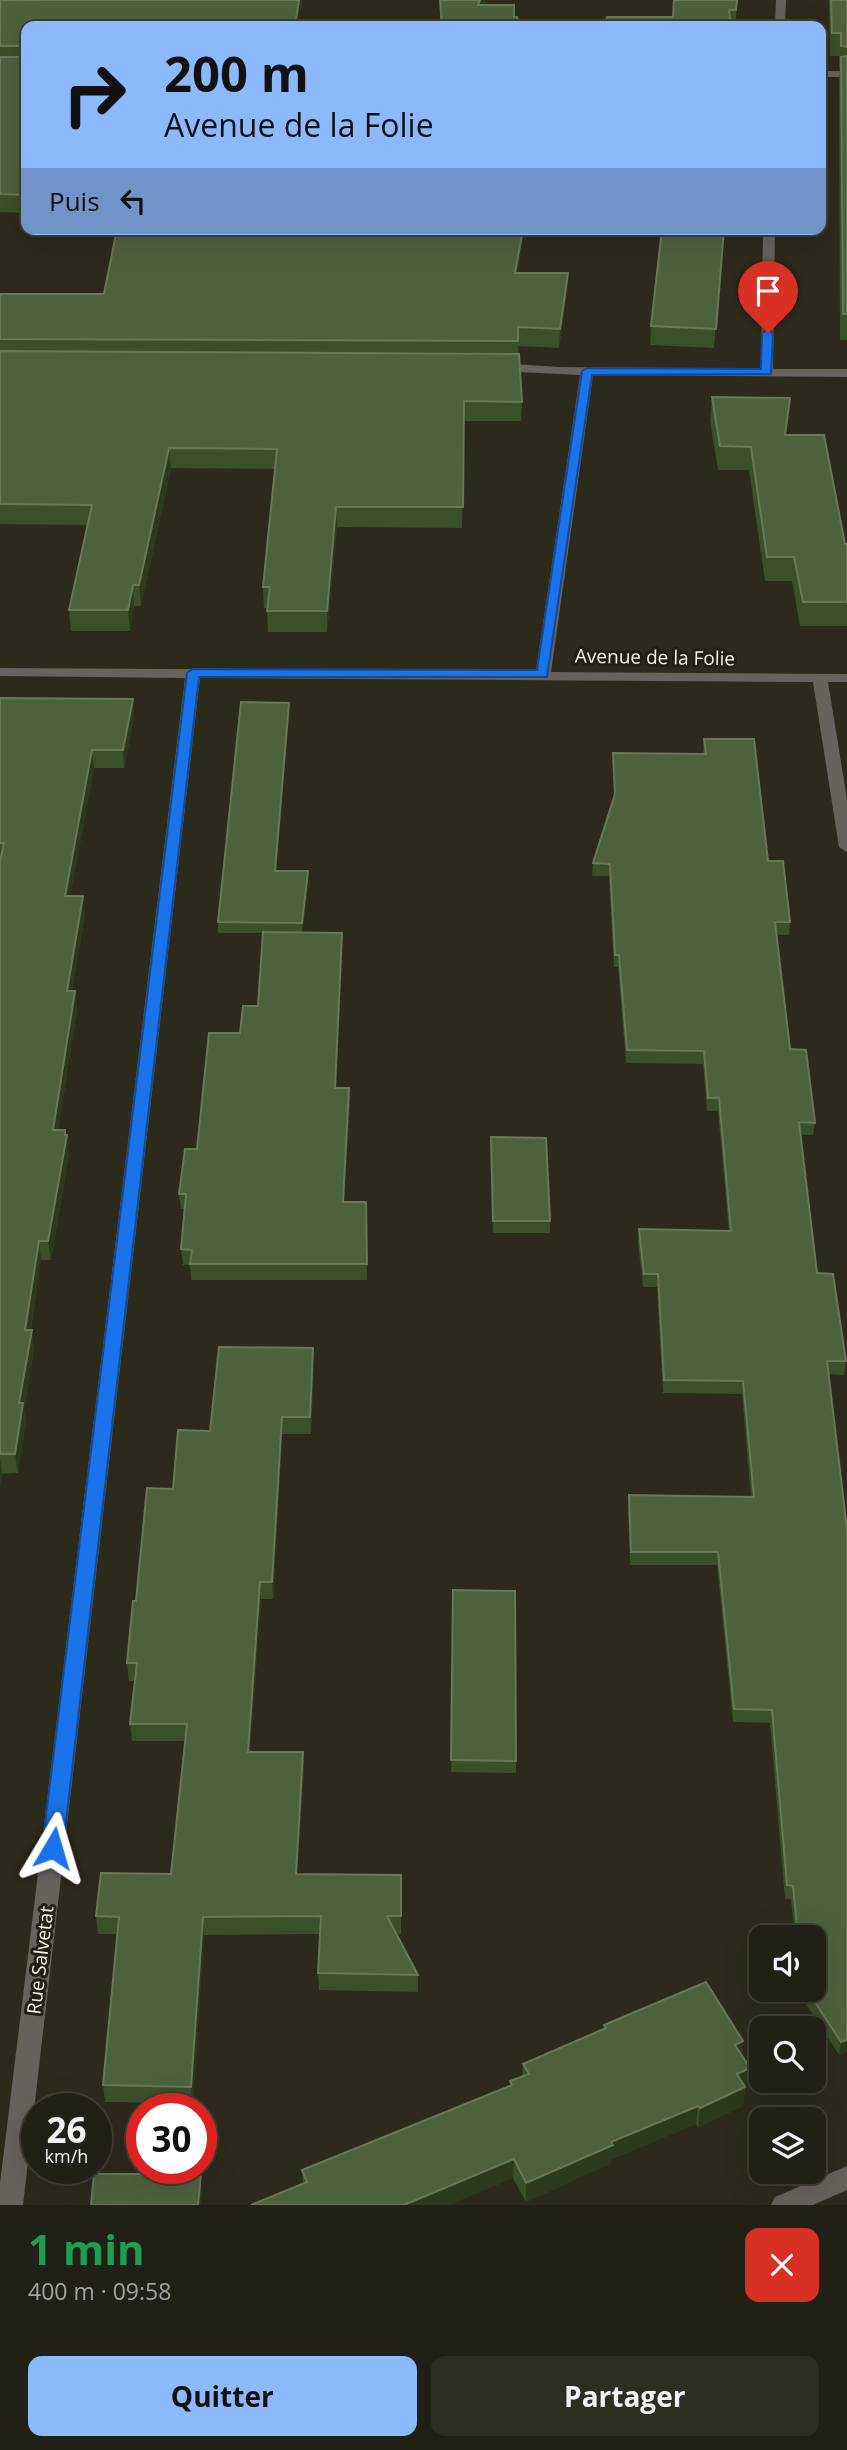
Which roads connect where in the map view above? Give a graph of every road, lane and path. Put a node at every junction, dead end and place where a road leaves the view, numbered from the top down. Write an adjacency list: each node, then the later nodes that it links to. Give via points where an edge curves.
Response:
1 (781, 0): 2 (street)
2 (780, 21)
3 (826, 74): 4 (street)
4 (847, 74)
5 (769, 235): 8 (street)
6 (478, 367): 7 (street)
7 (587, 371): 8 (street); 12 (street)
8 (767, 372): 9 (street)
9 (847, 373)
10 (0, 672): 11 (street, Avenue de la Folie)
11 (193, 673): 12 (street, Avenue de la Folie); 17 (street, Rue Salvetat)
12 (542, 674): 13 (street, Avenue de la Folie)
13 (820, 678): 14 (street, Avenue de la Folie); 15 (street)
14 (847, 678)
15 (847, 847)
16 (847, 2178): 18 (street)
17 (10, 2205)
18 (784, 2205)

